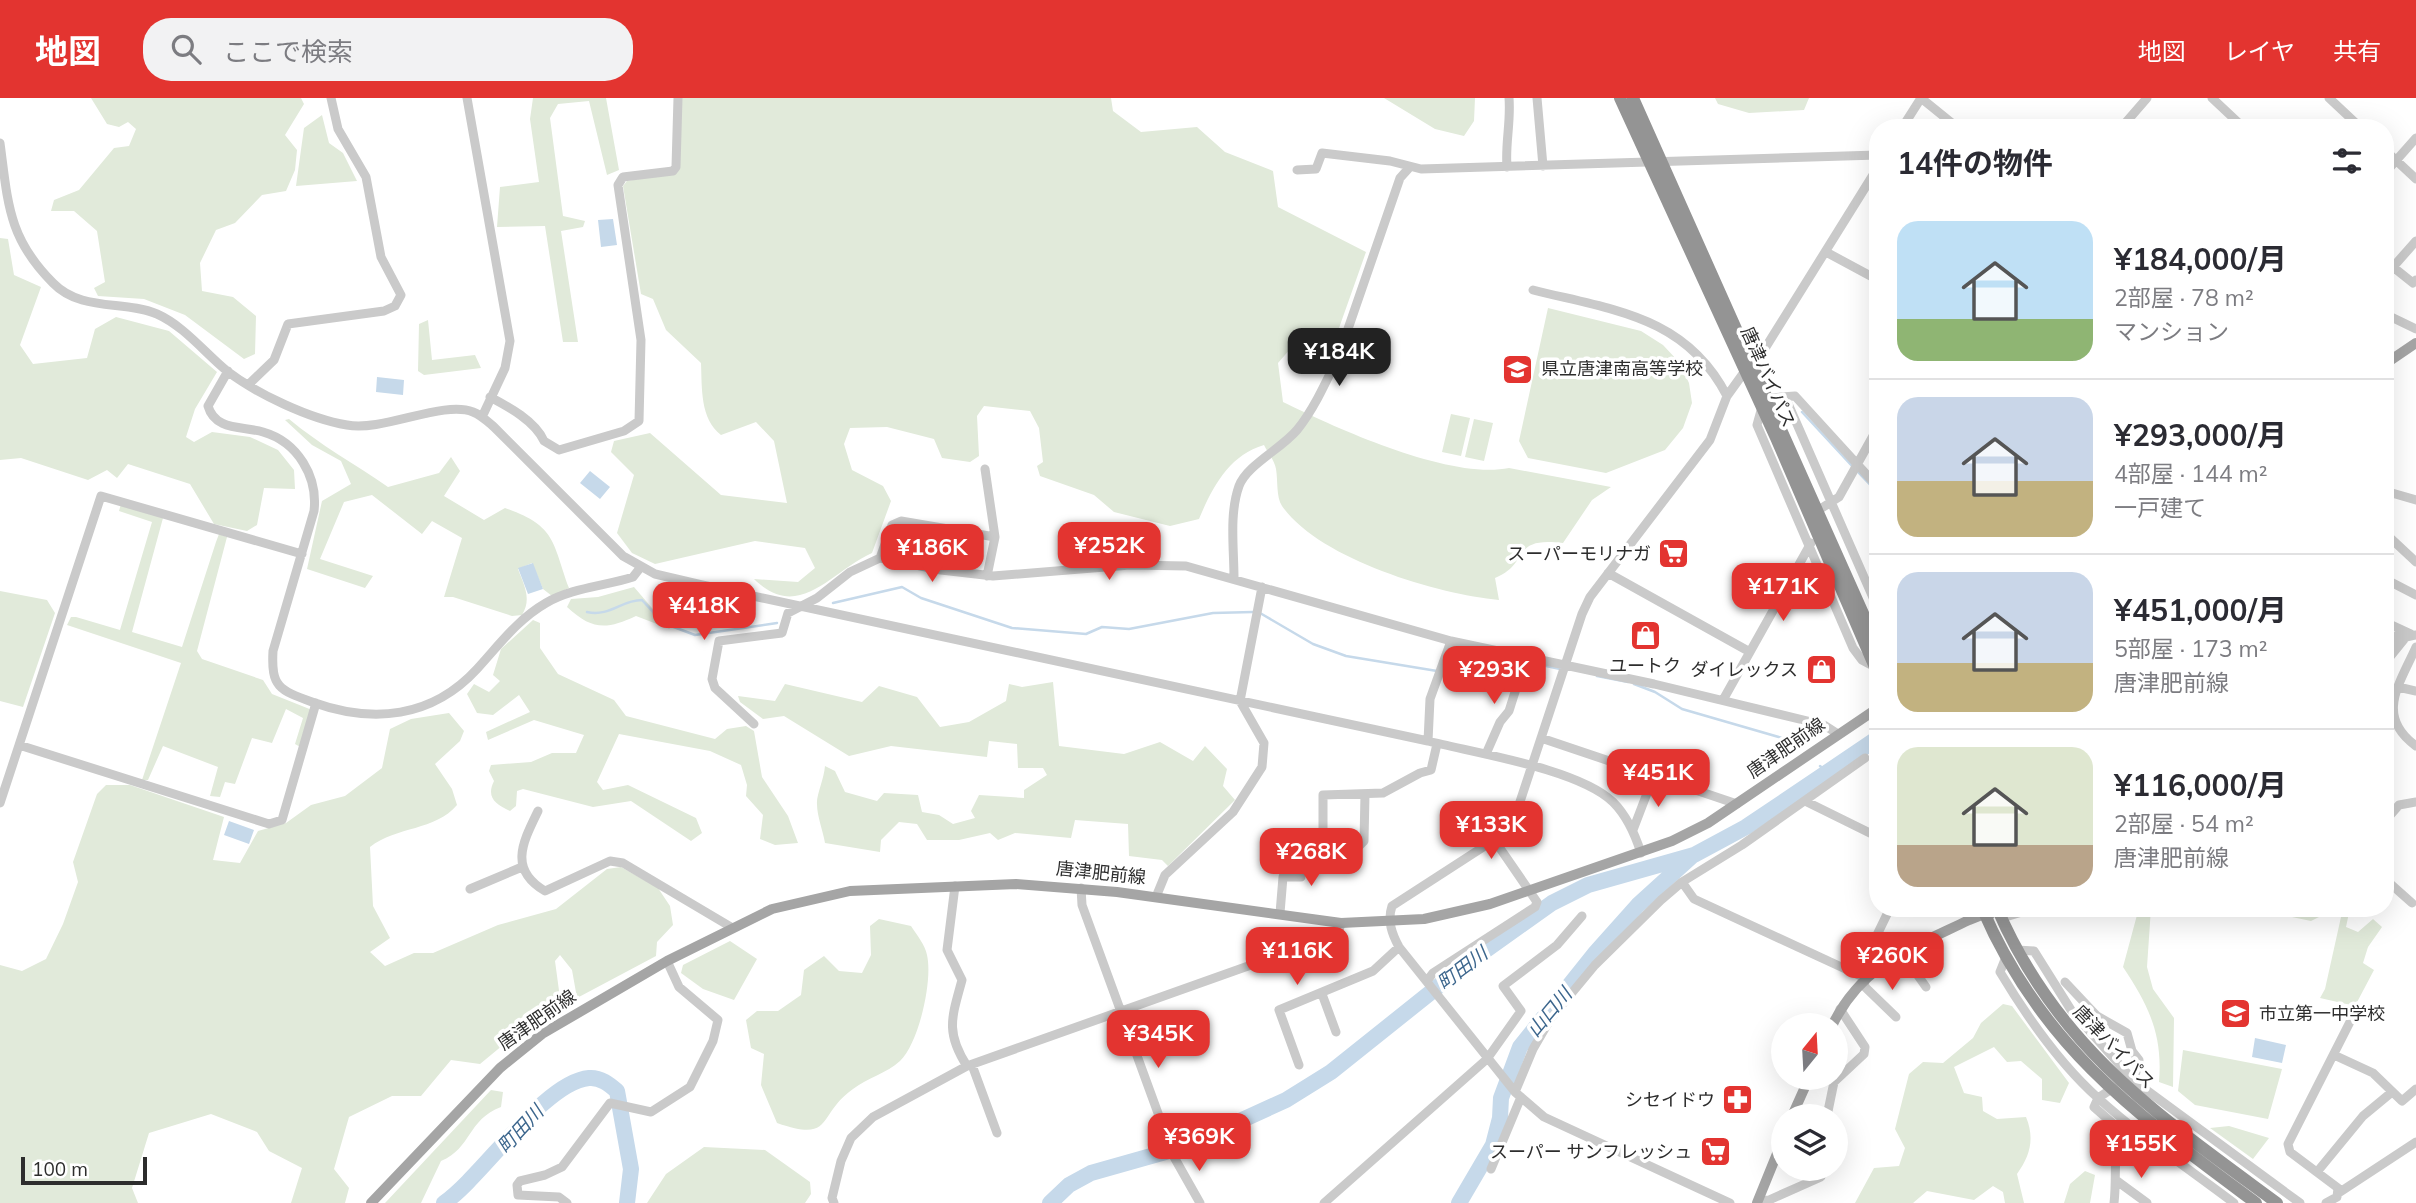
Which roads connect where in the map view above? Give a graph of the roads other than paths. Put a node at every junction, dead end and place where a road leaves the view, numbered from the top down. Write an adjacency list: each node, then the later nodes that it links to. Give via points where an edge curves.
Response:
1 (331, 98): 42 (street, via 338,129 366,177 381,257 401,295 395,306 384,312 288,324 274,360)
2 (467, 98): 44 (street, via 510,341 505,368)
3 (678, 98): 44 (street, via 676,167 618,181 641,340 639,421 624,431 559,450 544,442 540,432 510,408)
4 (1509, 98): 24 (street)
5 (1537, 98): 23 (street)
6 (1620, 98): 21 (highway, 唐津バイパス)
7 (1633, 98): 21 (highway, 唐津バイパス)
8 (1921, 98): 12 (street); 13 (street)
9 (2147, 98): 14 (street)
10 (2212, 98): 15 (street)
11 (2329, 98): 16 (street)
12 (1908, 119)
13 (1947, 119)
14 (2129, 119)
15 (2234, 119)
16 (2351, 119)
17 (2416, 138): 20 (street)
18 (0, 143): 41 (street, via 15,232 52,283 77,299 159,314)
19 (1869, 155): 21 (street)
20 (2396, 160): 22 (street); 27 (street)
21 (1656, 162): 23 (street); 40 (highway, 唐津バイパス)
22 (2394, 162)
23 (1543, 166): 24 (street)
24 (1507, 167): 25 (street)
25 (1409, 168): 26 (street, via 1390,161 1322,153 1316,169); 66 (street, via 1400,178 1327,379 1299,428 1246,473 1239,485)
26 (1297, 170)
27 (2416, 179)
28 (1869, 182): 30 (street)
29 (2416, 242): 31 (street)
30 (1826, 252): 33 (street); 40 (street)
31 (2394, 266)
32 (2394, 268): 34 (street, via 2413,283)
33 (1869, 275)
34 (2416, 280)
35 (1533, 290): 43 (street, via 1659,324 1683,339 1703,360)
36 (2394, 318): 37 (street)
37 (2416, 329)
38 (2416, 343): 39 (main road)
39 (2394, 357)
40 (1750, 368): 43 (street); 46 (highway, 唐津バイパス)
41 (228, 371): 42 (street); 60 (street, via 208,406 212,417 280,440 311,474 315,501)
42 (248, 385): 47 (street, via 349,426 373,426 453,410)
43 (1727, 396): 64 (street, via 1710,440)
44 (489, 397): 47 (street)
45 (1786, 399): 46 (street, via 1776,396); 49 (street, via 1796,396); 54 (street)
46 (1765, 402): 55 (highway, 唐津バイパス); 56 (highway, 唐津バイパス); 59 (street, via 1757,425)
47 (482, 417): 63 (street)
48 (1869, 443): 49 (street)
49 (1855, 467): 51 (street); 54 (street)
50 (985, 469): 57 (street)
51 (1869, 479)
52 (2394, 494): 53 (street)
53 (2416, 500)
54 (1831, 505): 55 (street); 69 (street)
55 (1817, 511): 71 (highway, 唐津バイパス)
56 (1817, 532): 59 (street); 80 (highway, 唐津バイパス)
57 (995, 537): 61 (street, via 901,521 892,525); 65 (street)
58 (2394, 541): 62 (street)
59 (1810, 545): 78 (street); 82 (street, via 1853,648)
60 (302, 554): 89 (street, via 273,651 272,675 289,693); 96 (street, via 101,496)
61 (880, 558): 65 (street); 72 (street, via 850,572)
62 (2416, 562)
63 (640, 568): 72 (street); 89 (street, via 633,577 563,595 541,607 515,626 449,694 423,708 386,716 356,714)
64 (1608, 573): 78 (street); 83 (street, via 1582,614)
65 (987, 576): 66 (street, via 1154,564 1186,566)
66 (1234, 578): 68 (street)
67 (2394, 584): 70 (street)
68 (1262, 587): 75 (street); 87 (street)
69 (1869, 590): 71 (street)
70 (2416, 595)
71 (1856, 596): 73 (highway, 唐津バイパス)
72 (801, 606): 87 (street); 92 (street, via 788,613 782,633 719,641 712,679 715,688)
73 (1869, 627)
74 (2410, 633): 76 (street); 79 (street)
75 (1451, 641): 81 (street); 95 (street, via 1430,699)
76 (2394, 643)
77 (2416, 647): 84 (street)
78 (1750, 652): 86 (street)
79 (2394, 652)
80 (1869, 654)
81 (1525, 661): 83 (street); 98 (street, via 1509,710)
82 (1869, 665)
83 (1564, 669): 86 (street); 94 (street)
84 (2398, 687): 85 (street); 88 (street)
85 (2416, 691)
86 (1723, 700): 93 (street, via 1824,725)
87 (1240, 701): 95 (street); 123 (street, via 1264,743 1262,767 1233,811 1165,875)
88 (2394, 702)
89 (316, 703): 96 (street, via 282,820 269,824)
90 (1869, 714): 93 (main road, 唐津肥前線)
91 (2394, 716): 97 (street, via 2399,734)
92 (754, 724)
93 (1838, 734): 106 (main road, 唐津肥前線)
94 (1541, 738): 100 (street); 101 (street)
95 (1433, 743): 98 (street); 102 (street, via 1431,770 1383,793)
96 (19, 745): 105 (street)
97 (2416, 746)
98 (1486, 754): 100 (street)
99 (1865, 758): 103 (street)
100 (1532, 767): 109 (street, via 1602,793); 112 (street, via 1511,829)
101 (1654, 775): 106 (street); 109 (street)
102 (1365, 794): 111 (street, via 1323,795); 113 (street, via 1364,841 1359,846)
103 (1805, 801): 110 (street); 117 (street)
104 (2416, 802): 108 (street)
105 (0, 803)
106 (1737, 804): 115 (main road, 唐津肥前線, via 1708,823)
107 (538, 811): 116 (street, via 521,852)
108 (2394, 811)
109 (1633, 830): 115 (street)
110 (1869, 833)
111 (1323, 835)
112 (1495, 841): 122 (street); 132 (street, via 1392,906)
113 (1338, 847)
114 (1303, 851): 126 (street, via 1301,877 1283,877)
115 (1641, 853): 122 (main road, 唐津肥前線)
116 (522, 867): 121 (street); 134 (street, via 532,883 545,891 610,861 623,863)
117 (1682, 882): 139 (street, via 1694,899); 158 (street, via 1595,965 1551,1018 1533,1049)
118 (955, 886): 120 (main road, 唐津肥前線); 134 (main road, 唐津肥前線, via 823,895 772,909); 152 (street, via 947,950 962,980 950,1026 954,1046)
119 (2394, 887): 124 (street)
120 (1081, 888): 123 (main road, 唐津肥前線); 145 (street, via 1082,905)
121 (470, 889)
122 (1528, 891): 132 (main road, 唐津肥前線, via 1455,913); 140 (street, via 1535,907)
123 (1156, 897): 126 (main road, 唐津肥前線)
124 (2414, 901): 125 (street)
125 (2406, 912)
126 (1280, 914): 133 (main road, 唐津肥前線)
127 (1582, 916): 151 (street, via 1557,945 1503,986 1521,1011)
128 (1885, 917): 139 (street, via 1863,967)
129 (1971, 917): 136 (main road)
130 (1987, 917): 137 (highway, 唐津バイパス)
131 (2000, 917): 137 (highway, 唐津バイパス)
132 (1390, 922): 133 (main road, 唐津肥前線); 135 (street)
133 (1341, 923): 145 (street, via 1338,934)
134 (731, 927): 138 (main road, 唐津肥前線)
135 (1399, 947): 140 (street); 143 (street, via 1373,971)
136 (1902, 953): 139 (main road); 142 (street)
137 (2011, 954): 154 (highway, 唐津バイパス, via 2057,1014); 156 (highway, 唐津バイパス, via 2045,1018); 159 (street, via 2000,972 2012,992)
138 (667, 961): 170 (main road, 唐津肥前線, via 562,1020 526,1046); 171 (street, via 679,987 715,1017 718,1027 686,1092 651,1112 626,1104 607,1106 562,1167 517,1185 518,1195 559,1197)
139 (1865, 978): 144 (main road); 147 (street, via 1865,987)
140 (1427, 981): 151 (street)
141 (2065, 982): 154 (street, via 2098,1016 2126,1033 2139,1060)
142 (1926, 987)
143 (1322, 994): 149 (street); 153 (street, via 1279,1010)
144 (1840, 1009): 146 (main road); 160 (street, via 1865,1046 1864,1054 1834,1082)
145 (1120, 1010): 152 (street); 173 (street, via 1174,1157)
146 (1838, 1013)
147 (1896, 1017)
148 (2352, 1018): 150 (street)
149 (1335, 1032)
150 (2334, 1055): 157 (street, via 2373,1073); 165 (street, via 2288,1144 2290,1152)
151 (1488, 1059): 158 (street); 174 (street)
152 (970, 1065): 161 (street); 172 (street, via 873,1117 851,1138 841,1161)
153 (1299, 1065)
154 (2131, 1086): 180 (highway, 唐津バイパス); 181 (street)
155 (2416, 1089): 157 (street, via 2402,1101)
156 (2110, 1090): 159 (street); 179 (highway, 唐津バイパス)
157 (2392, 1092): 165 (street, via 2363,1116)
158 (1518, 1095): 163 (street); 175 (street, via 1544,1117)
159 (2098, 1098): 167 (street, via 2094,1107 2119,1129 2114,1149); 178 (street)
160 (1829, 1104)
161 (997, 1133)
162 (2416, 1142): 168 (street)
163 (1491, 1169)
164 (1771, 1169): 169 (main road)
165 (2317, 1172): 168 (street)
166 (1812, 1181): 169 (street)
167 (2117, 1181): 176 (street); 177 (street)
168 (2340, 1192): 182 (street)
169 (1758, 1202)
170 (371, 1203)
171 (567, 1203)
172 (834, 1203)
173 (1200, 1203)
174 (1324, 1203)
175 (1730, 1203)
176 (2114, 1203)
177 (2147, 1203)
178 (2234, 1203)
179 (2256, 1203)
180 (2277, 1203)
181 (2300, 1203)
182 (2326, 1203)

